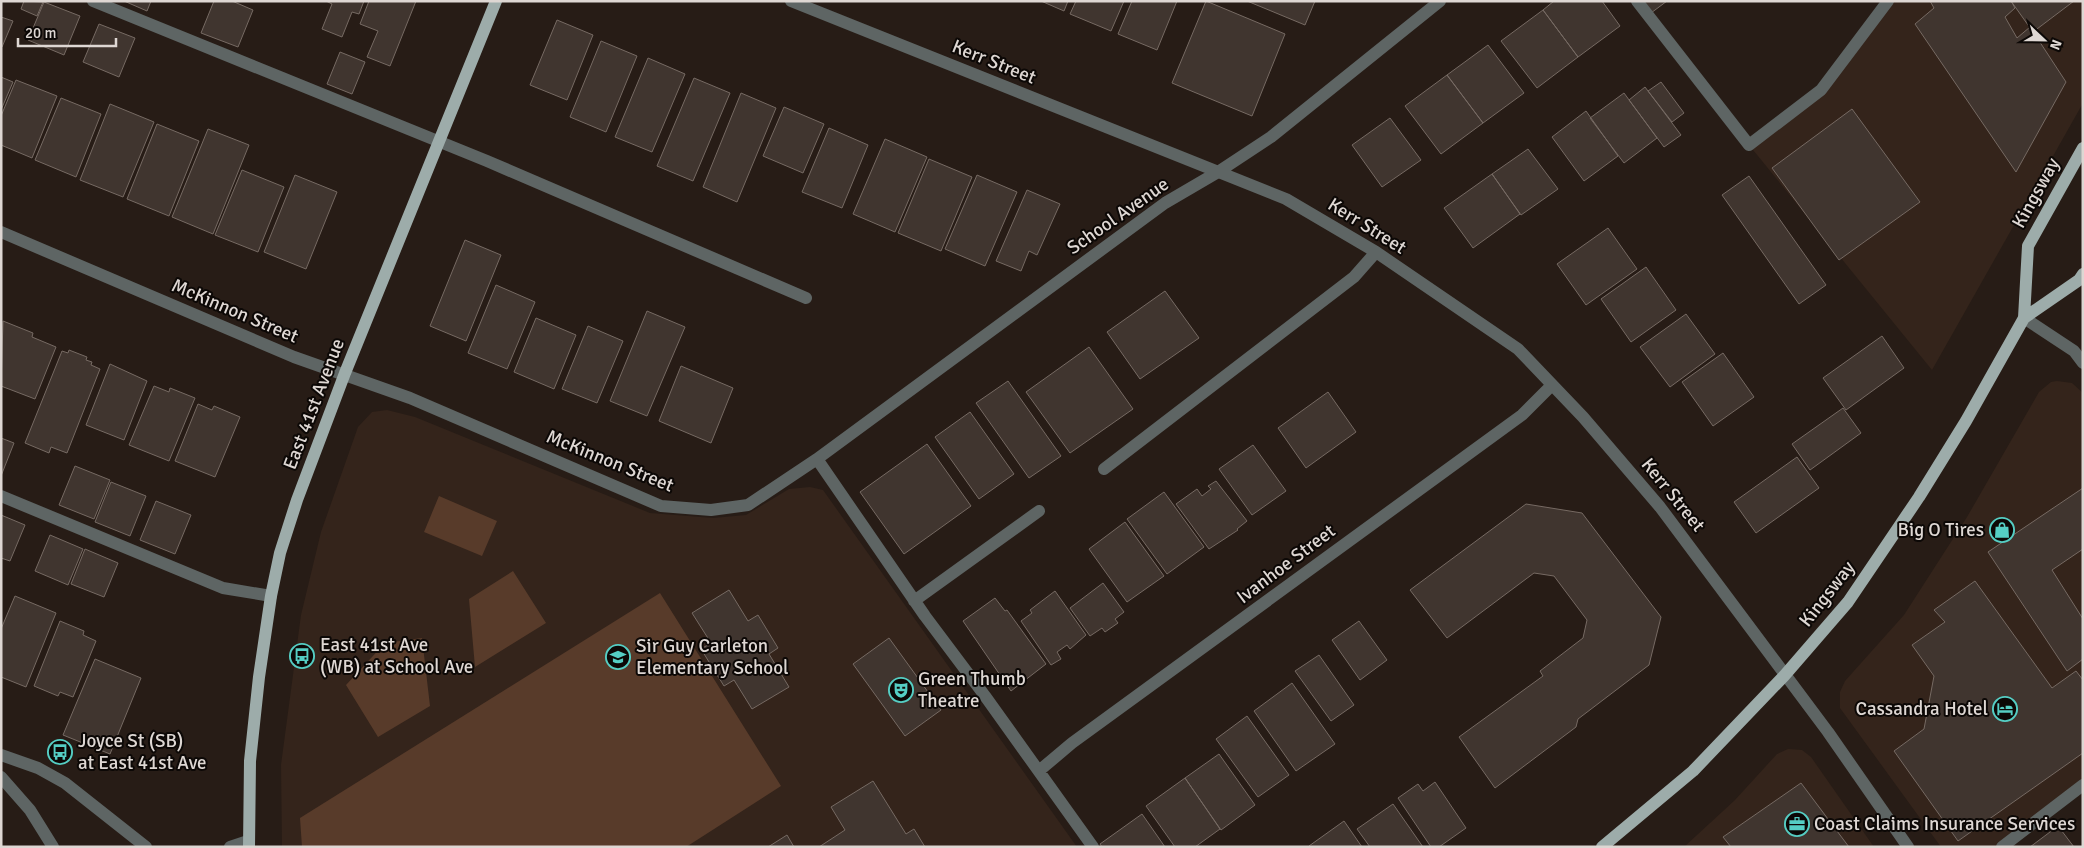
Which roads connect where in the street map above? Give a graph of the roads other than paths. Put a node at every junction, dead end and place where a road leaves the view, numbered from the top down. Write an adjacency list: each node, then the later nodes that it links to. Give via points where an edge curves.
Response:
1 (93, 1): 7 (street)
2 (496, 1): 7 (main road, East 41st Avenue)
3 (791, 1): 9 (street, Kerr Street)
4 (1440, 1): 9 (street, School Avenue, via 1270,137)
5 (1637, 1): 6 (street, via 1749,145 1821,90)
6 (1888, 1)
7 (439, 142): 13 (street); 16 (main road, East 41st Avenue)
8 (2083, 148): 14 (main road, Kingsway, via 2028,246)
9 (1218, 172): 11 (street, Kerr Street, via 1286,199); 18 (street, School Avenue, via 1165,203)
10 (1, 232): 16 (street, McKinnon Street, via 294,357)
11 (1376, 252): 17 (street, Kerr Street, via 1518,349); 19 (street, via 1354,278)
12 (2083, 274): 14 (main road, Kingsway)
13 (806, 298)
14 (2024, 318): 15 (street, via 2074,351); 24 (main road, Kingsway, via 1966,422 1919,497 1848,602)
15 (2083, 363)
16 (345, 373): 18 (street, McKinnon Street, via 661,506 711,510 748,506); 22 (main road, East 41st Avenue, via 297,500)
17 (1552, 385): 24 (street, Kerr Street, via 1584,417 1660,507); 26 (street, Ivanhoe Street, via 1522,415)
18 (817, 459): 23 (street)
19 (1104, 469)
20 (1, 496): 22 (street, via 223,588)
21 (1039, 512): 23 (street)
22 (270, 596): 29 (main road, East 41st Avenue, via 250,761)
23 (914, 601): 26 (street)
24 (1784, 676): 34 (main road, Kingsway, via 1693,771); 35 (street, Kerr Street, via 1828,732)
25 (1, 755): 31 (street, via 38,768 65,783)
26 (1040, 770): 33 (street)
27 (1, 777): 30 (street, via 30,810)
28 (2083, 785): 36 (street)
29 (249, 844): 32 (street)
30 (53, 847)
31 (146, 847)
32 (230, 847)
33 (1093, 847)
34 (1602, 847)
35 (1908, 847)
36 (2002, 847)

